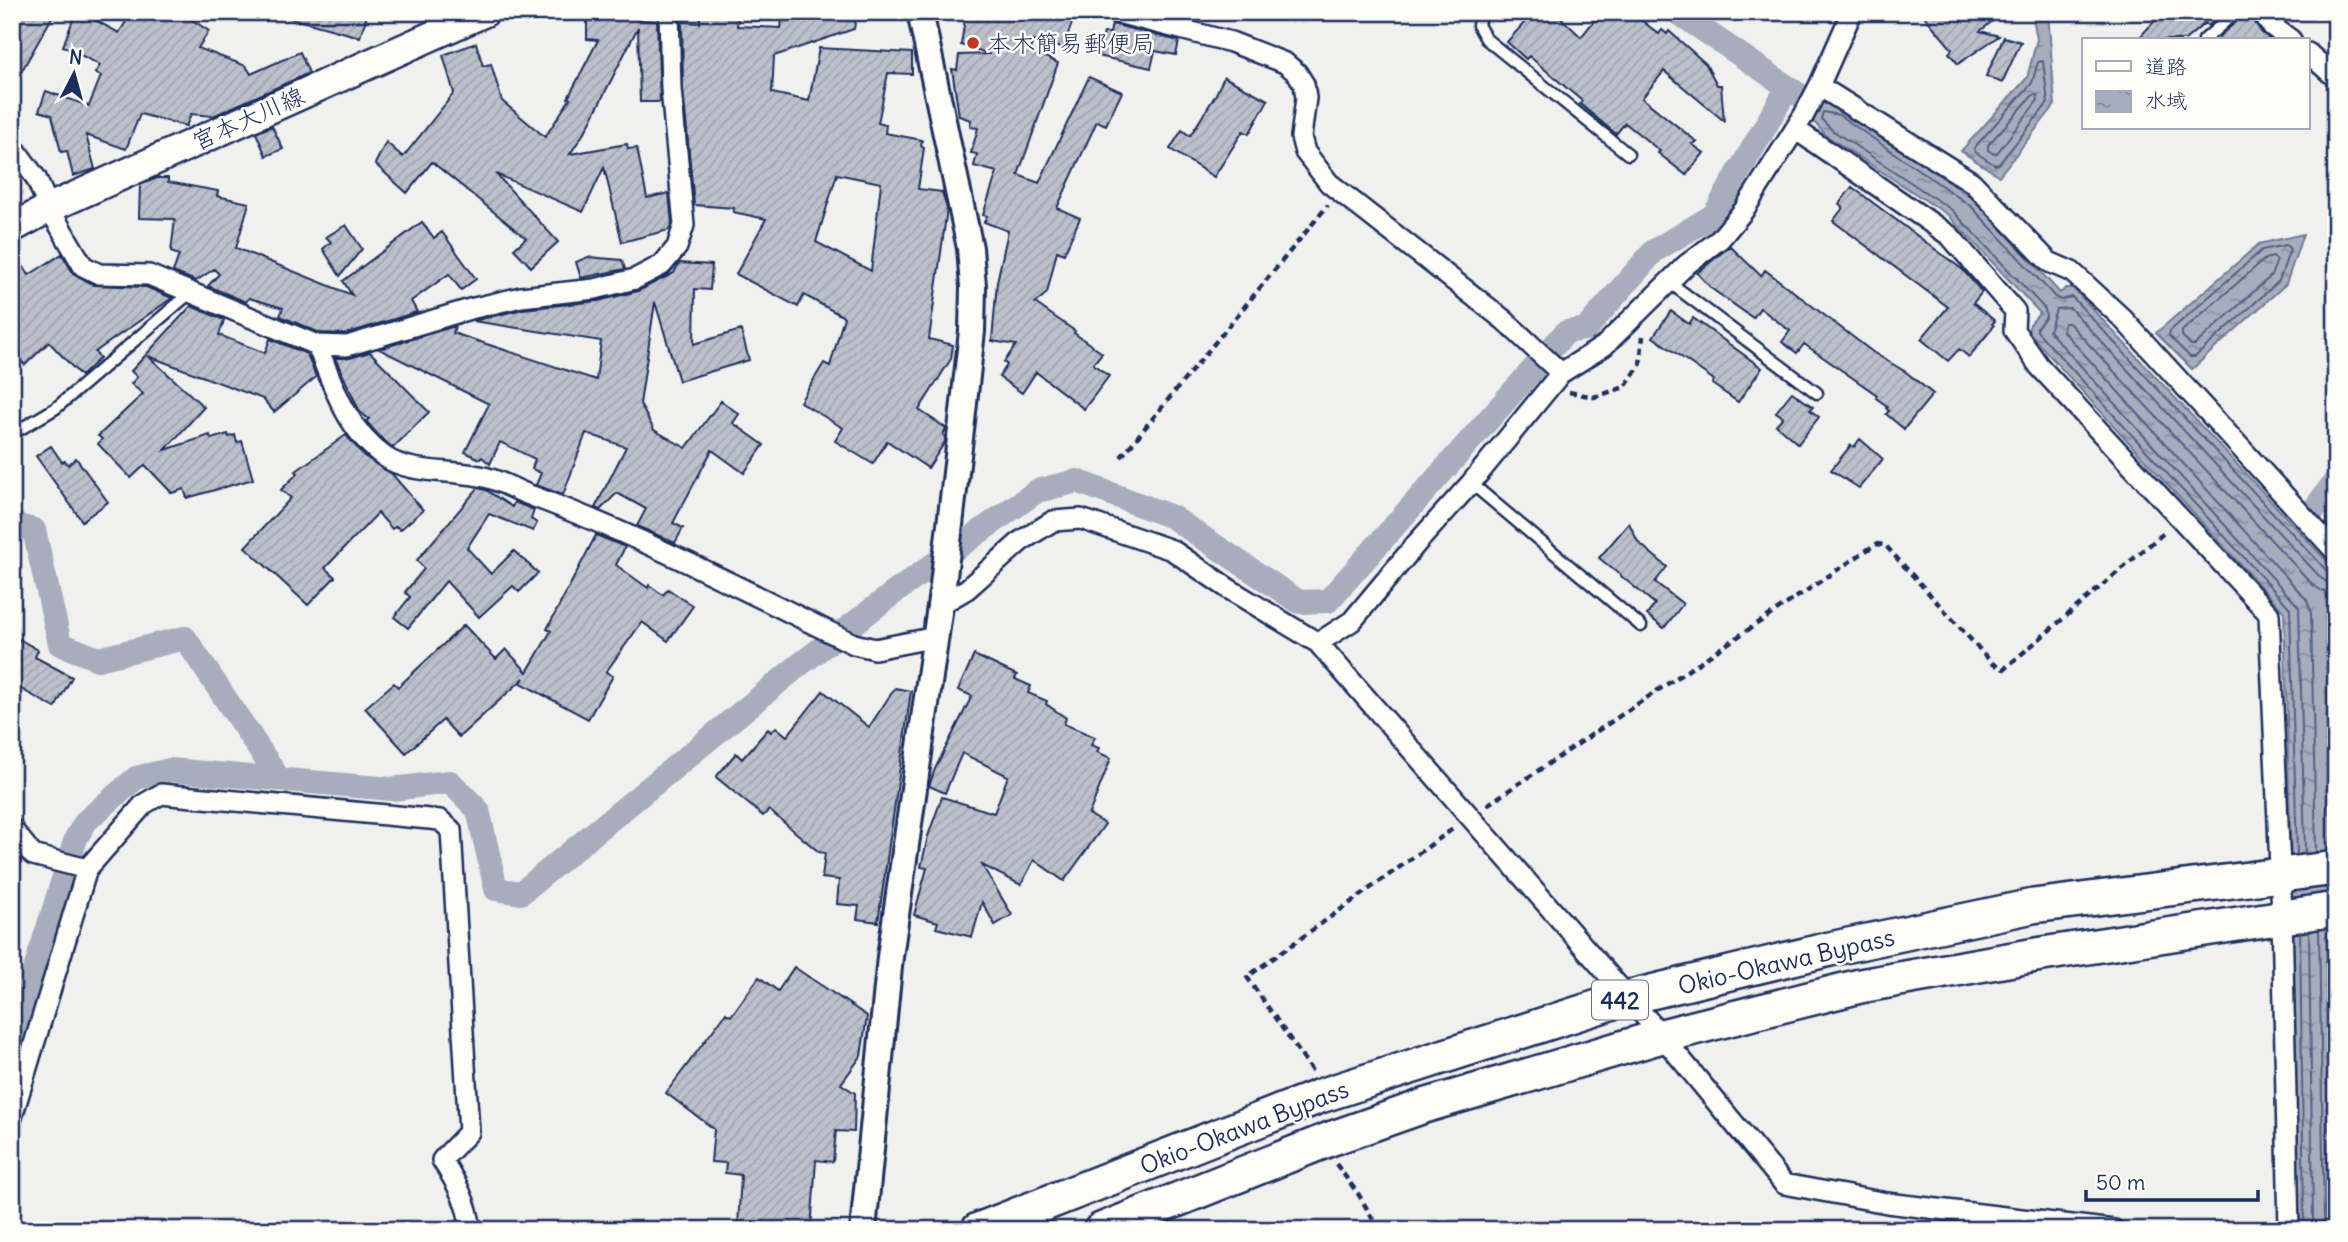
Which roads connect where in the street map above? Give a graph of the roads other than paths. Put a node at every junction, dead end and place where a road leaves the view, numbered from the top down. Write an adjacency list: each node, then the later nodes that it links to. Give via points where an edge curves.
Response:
1 (485, 12): 17 (main road, 宮本大川線)
2 (669, 12): 21 (street, via 684,225 677,247 662,265 635,279 595,289 521,297 347,346)
3 (920, 12): 27 (street, via 970,248 973,287)
4 (1114, 12): 22 (street, via 1231,42 1285,63 1304,84 1301,137 1305,152 1329,183 1504,320)
5 (1481, 12): 16 (lane, via 1478,25 1486,39)
6 (1852, 12): 13 (street)
7 (2236, 12): 9 (lane)
8 (2262, 12): 10 (street)
9 (2206, 38)
10 (2288, 38)
11 (2310, 55): 12 (street)
12 (2336, 78)
13 (1817, 90): 14 (street); 26 (street, via 1972,182 2049,262 2072,272 2122,318)
14 (1800, 122): 19 (street, via 1744,211 1720,239); 34 (street, via 1950,236 2015,311 2014,330 2039,366 2269,614)
15 (12, 145): 17 (street, via 36,178)
16 (1628, 154)
17 (49, 208): 18 (main road, 宮本大川線); 20 (street, via 83,266 99,274 149,275)
18 (12, 228)
19 (1669, 282): 22 (street, via 1604,346); 23 (lane)
20 (190, 293): 21 (street); 24 (lane, via 56,408)
21 (317, 345): 29 (street, via 349,420 386,458 409,467 487,478 550,501 665,551 854,644 876,649)
22 (1553, 374): 25 (street)
23 (1817, 393)
24 (12, 434)
25 (1471, 484): 28 (lane); 30 (street, via 1352,621)
26 (2332, 539)
27 (942, 594): 29 (street); 30 (street, via 967,589 1021,541 1053,522 1081,519 1172,550)
28 (1641, 625)
29 (936, 637): 41 (street, via 890,957)
30 (1318, 643): 37 (street)
31 (12, 830): 32 (street, via 33,855)
32 (74, 866): 39 (street); 40 (street, via 161,794 440,820 451,830 469,1132 442,1160 457,1184)
33 (2336, 867): 34 (highway, Okio-Okawa Bypass / 442)
34 (2285, 873): 36 (street); 37 (highway, Okio-Okawa Bypass / 442, via 2033,906 1830,948)
35 (2336, 909): 36 (highway, Okio-Okawa Bypass / 442)
36 (2285, 915): 38 (highway, Okio-Okawa Bypass / 442, via 1860,986); 45 (street)
37 (1626, 998): 38 (street); 42 (highway, Okio-Okawa Bypass / 442, via 1320,1096)
38 (1662, 1036): 43 (highway, Okio-Okawa Bypass / 442, via 1424,1106); 44 (street, via 1784,1184 1887,1203)
39 (12, 1117)
40 (471, 1230)
41 (863, 1230)
42 (978, 1230)
43 (1101, 1230)
44 (2113, 1230)
45 (2288, 1230)

